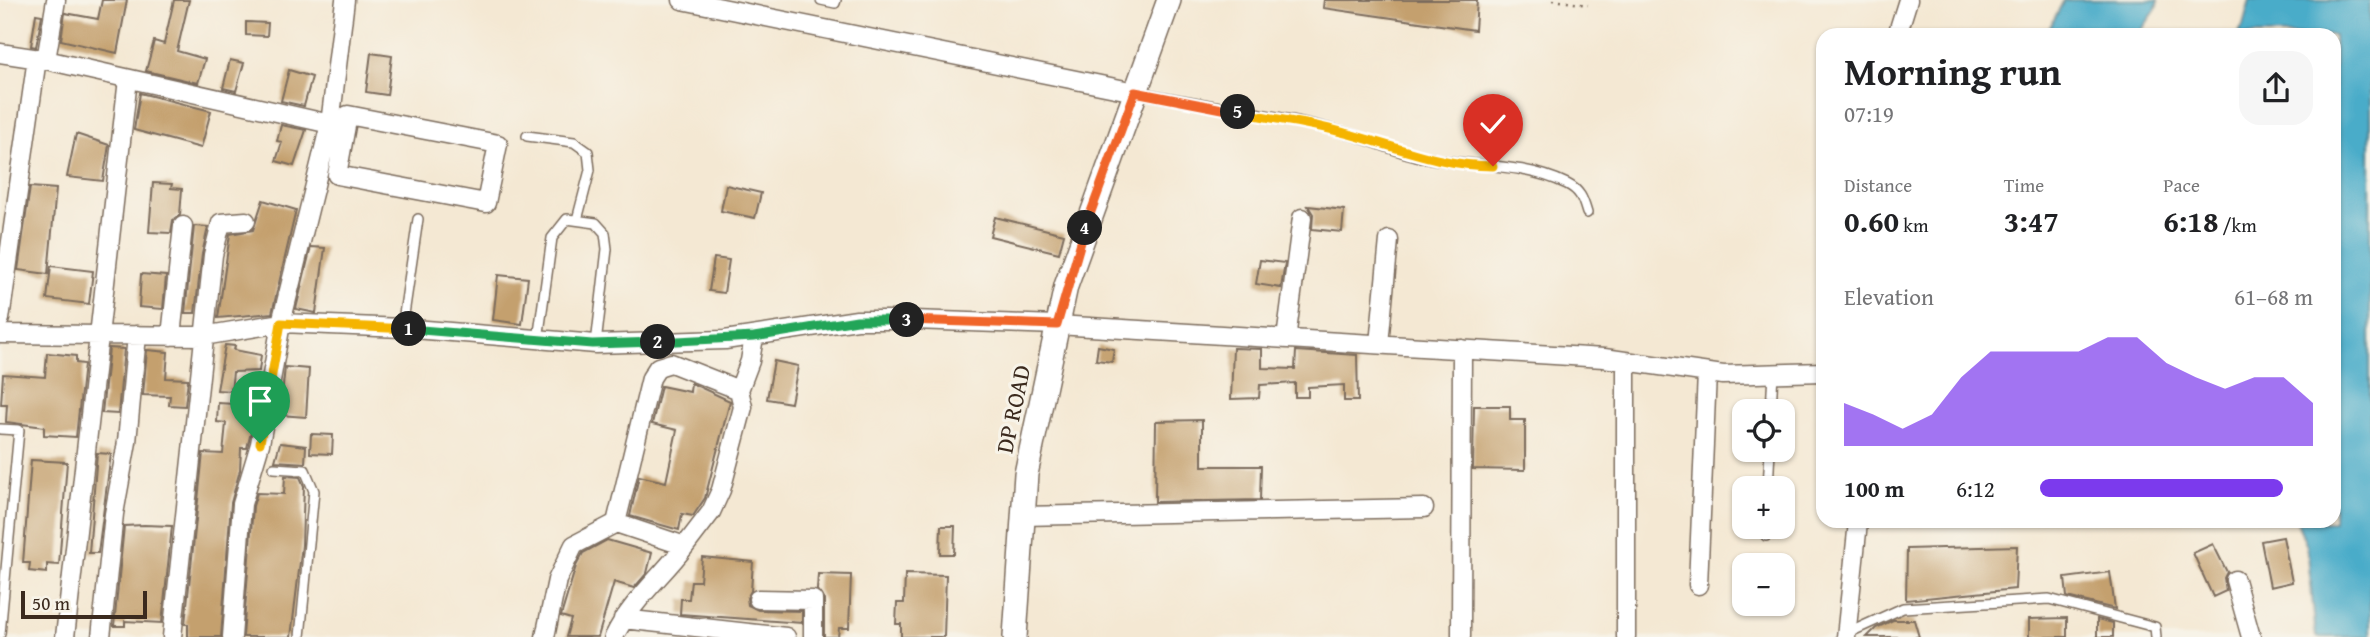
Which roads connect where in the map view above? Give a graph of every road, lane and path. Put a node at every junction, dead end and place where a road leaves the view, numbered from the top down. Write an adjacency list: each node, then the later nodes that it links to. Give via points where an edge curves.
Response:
1 (56, 0): 12 (street)
2 (682, 0): 14 (street)
3 (821, 0): 4 (lane)
4 (836, 0)
5 (1168, 0): 14 (street, DP ROAD)
6 (1553, 0): 9 (path)
7 (1908, 0): 10 (street)
8 (341, 1): 15 (street)
9 (1588, 5)
10 (1899, 28)
11 (0, 53): 12 (street)
12 (42, 59): 13 (street); 24 (street)
13 (128, 79): 15 (street); 29 (street)
14 (1135, 92): 17 (lane, via 1346,133 1422,157 1513,168 1565,183 1583,198); 26 (street, DP ROAD, via 1087,223)
15 (338, 126): 15 (street, via 348,115 498,144 486,203 337,175); 25 (street)
16 (527, 136): 20 (lane, via 574,142 588,152 590,170)
17 (1587, 214)
18 (1302, 218): 34 (street)
19 (418, 219): 27 (lane)
20 (577, 220): 35 (lane, via 567,219 552,238); 36 (lane, via 596,223 605,233)
21 (246, 221): 32 (street, via 221,223)
22 (183, 226): 31 (street)
23 (1389, 240): 37 (street)
24 (0, 319)
25 (281, 323): 27 (street); 32 (street); 62 (street, via 260,443 242,504)
26 (1057, 325): 33 (street, via 857,320); 34 (street); 47 (street, DP ROAD)
27 (402, 328): 35 (street)
28 (0, 334): 29 (street)
29 (100, 335): 30 (street); 59 (street)
30 (137, 335): 31 (street); 60 (street)
31 (171, 336): 32 (street)
32 (203, 336): 61 (street)
33 (754, 337): 36 (street); 43 (street)
34 (1286, 339): 37 (street)
35 (538, 340): 36 (street)
36 (596, 344)
37 (1379, 344): 38 (street)
38 (1462, 349): 39 (street); 69 (street)
39 (1626, 361): 42 (street); 70 (street)
40 (1773, 372): 41 (street); 42 (street); 44 (lane)
41 (1816, 372)
42 (1707, 373): 54 (street)
43 (739, 390): 49 (street, via 670,363 658,367 651,378); 51 (street, via 743,407 721,490)
44 (1772, 399)
45 (0, 429): 52 (lane, via 19,430)
46 (274, 468): 63 (lane, via 305,470 314,491)
47 (1023, 507): 48 (street); 68 (street, DP ROAD)
48 (1424, 508)
49 (616, 523): 51 (street); 64 (street, via 574,545 557,580)
50 (1857, 528): 58 (street)
51 (685, 546): 56 (street)
52 (4, 568): 57 (lane)
53 (2235, 580): 72 (street)
54 (1698, 585)
55 (758, 599): 67 (street, via 813,600)
56 (623, 619): 65 (street); 66 (street)
57 (0, 634)
58 (1846, 635): 71 (lane, via 1903,608 2049,599 2155,627)
59 (65, 637)
60 (101, 637)
61 (172, 637)
62 (232, 637)
63 (300, 637)
64 (545, 637)
65 (614, 637)
66 (786, 637)
67 (813, 637)
68 (1015, 637)
69 (1461, 637)
70 (1626, 637)
71 (2156, 637)
72 (2251, 637)

